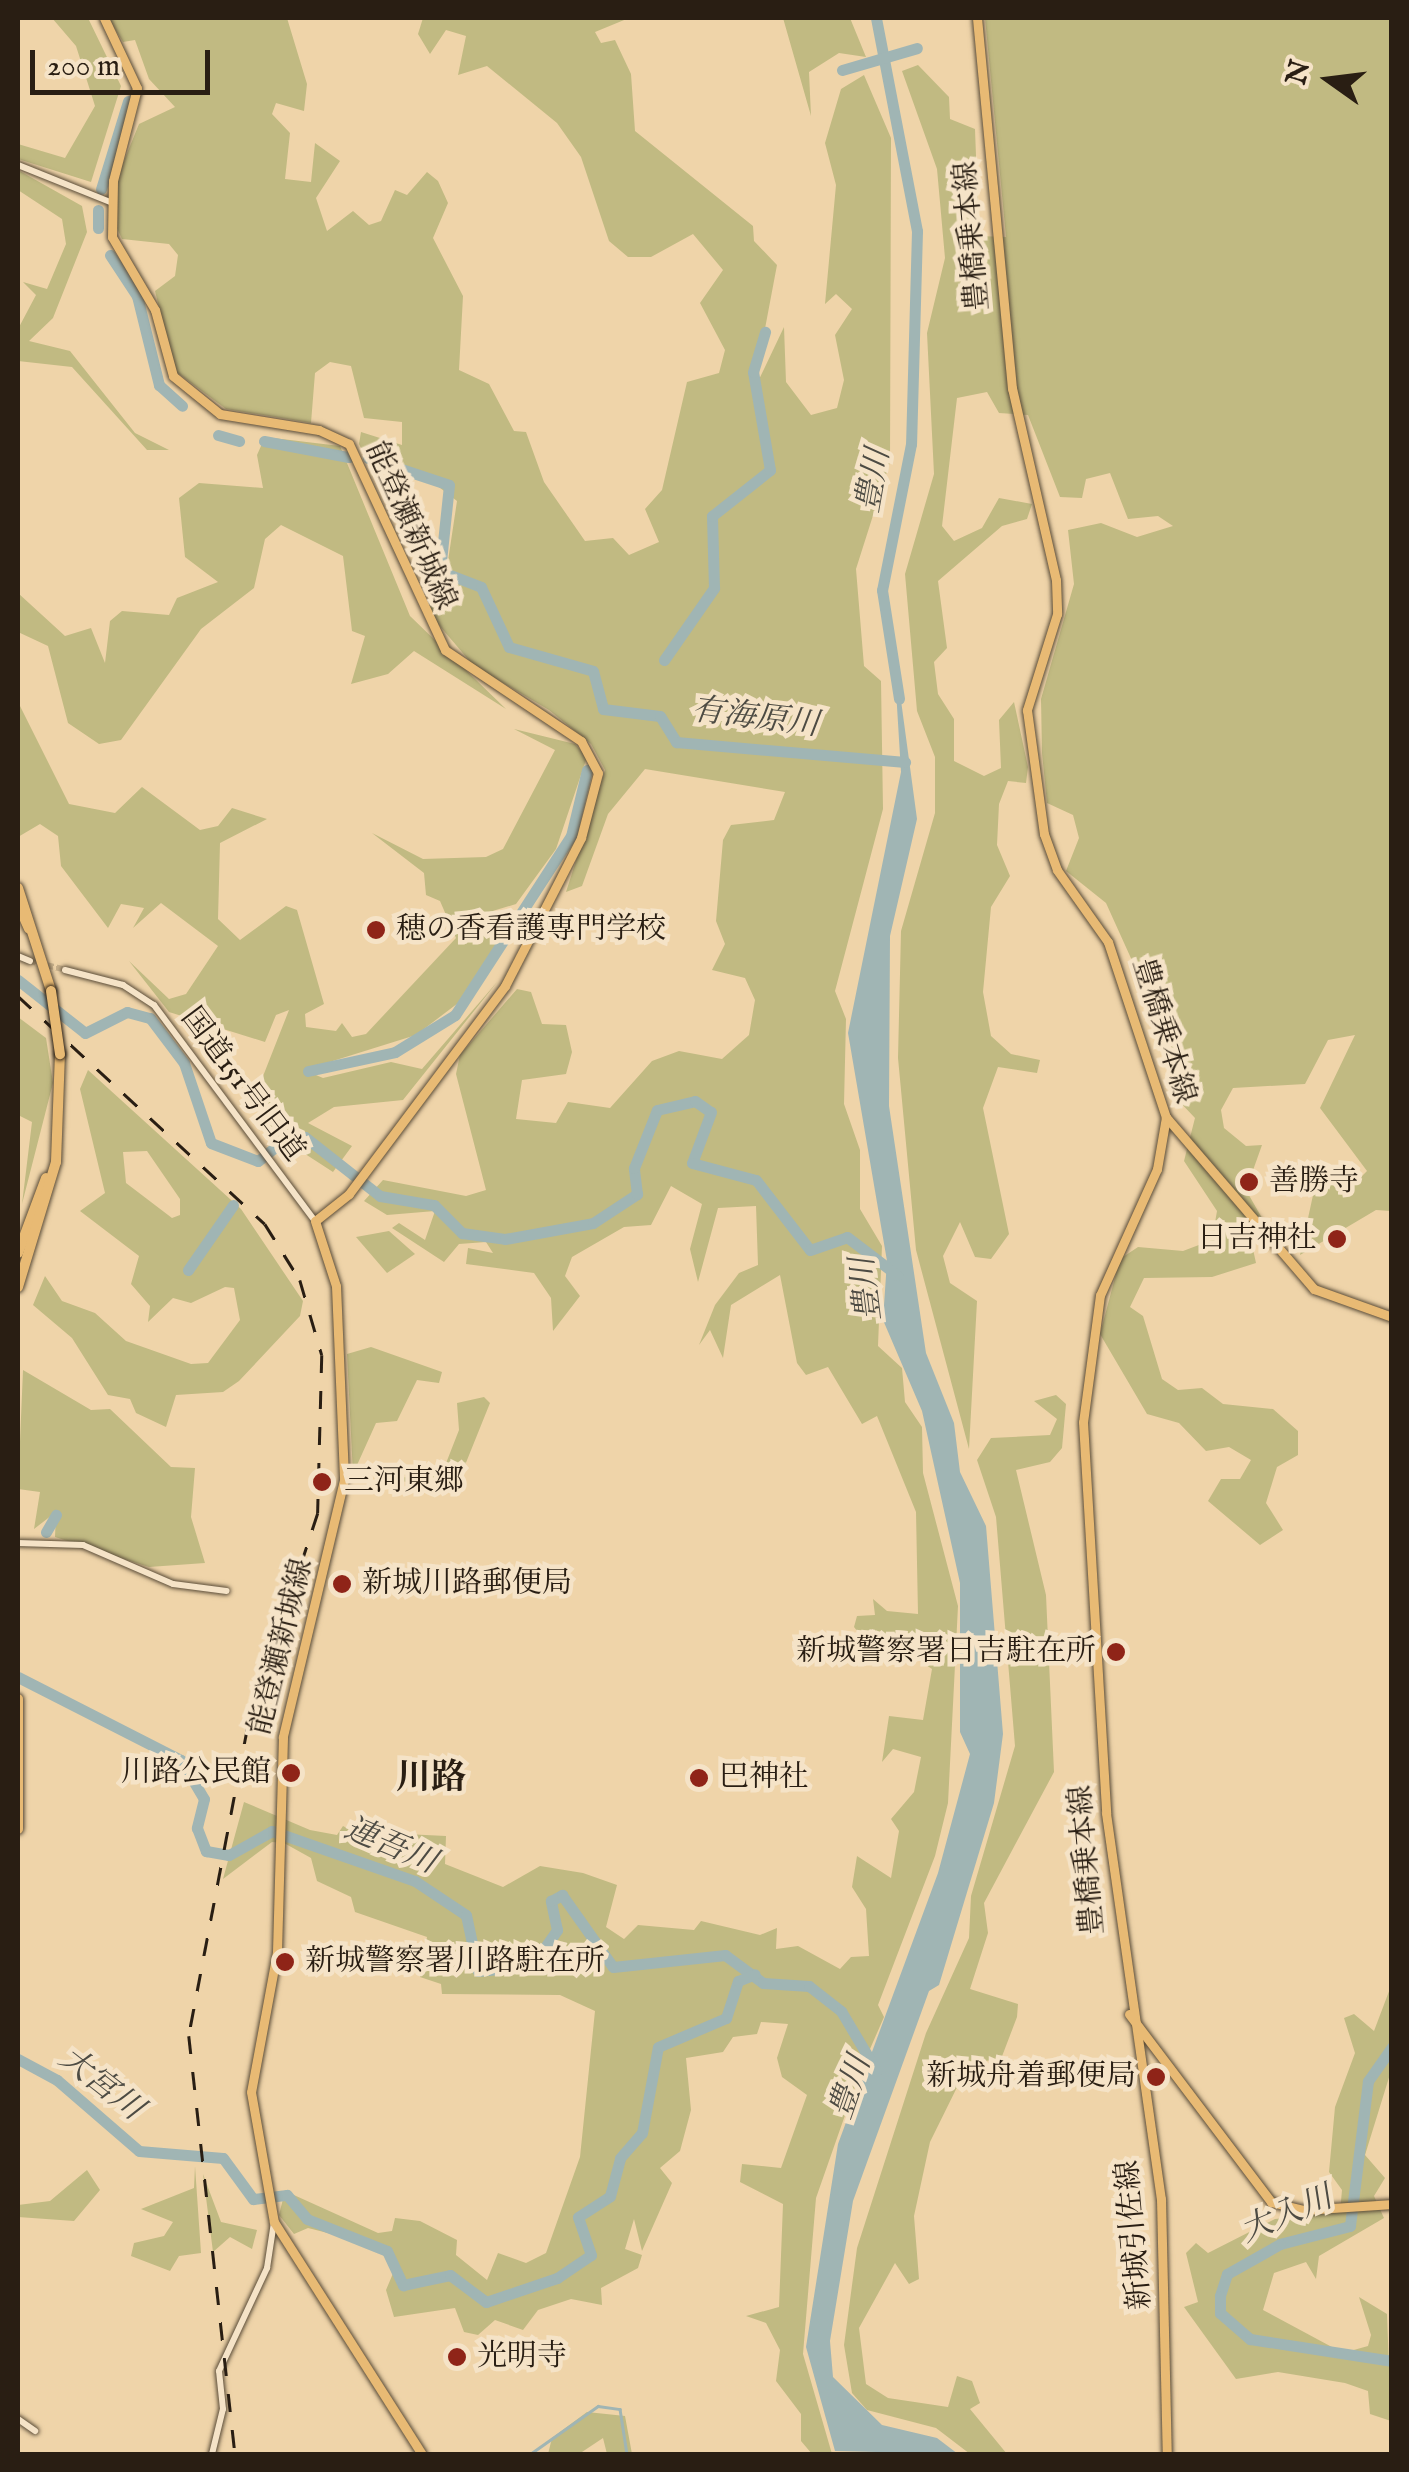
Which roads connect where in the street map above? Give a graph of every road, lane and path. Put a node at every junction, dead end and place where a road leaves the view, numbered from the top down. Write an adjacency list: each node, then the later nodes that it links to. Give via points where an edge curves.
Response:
1 (104, 18): 4 (main road, 能登瀬新城線, via 136,88)
2 (977, 18): 12 (main road, 豊橋乗本線, via 1012,388 1056,580 1056,614 1027,710 1044,834 1057,870 1108,942)
3 (18, 165): 4 (street)
4 (110, 202): 13 (main road, 能登瀬新城線, via 112,237 156,310 184,388 232,418 320,430 349,444 444,650 581,742 597,764 581,838 510,978 355,1186)
5 (18, 888): 10 (highway)
6 (18, 904): 10 (highway)
7 (18, 956): 8 (street)
8 (30, 961)
9 (65, 970): 13 (street, 国道151号旧道, via 124,986 154,1006)
10 (51, 991): 11 (highway, bridge)
11 (61, 1078): 14 (highway, via 46,1179); 15 (highway, via 53,1176)
12 (1166, 1117): 16 (main road, via 1314,1289); 21 (main road, 豊橋乗本線, via 1157,1169 1100,1295 1083,1422)
13 (315, 1221): 23 (main road, 能登瀬新城線, via 336,1286 344,1480 324,1597 286,1722 276,1964 251,2092)
14 (18, 1253)
15 (18, 1287)
16 (1392, 1317)
17 (18, 1543): 18 (street, via 83,1545 173,1584)
18 (227, 1591)
19 (18, 1699): 20 (highway)
20 (18, 1829)
21 (1129, 2014): 22 (main road, via 1260,2194 1290,2210); 28 (main road, 新城引佐線, via 1161,2199)
22 (1392, 2204)
23 (274, 2222): 26 (street, via 267,2268 219,2372 223,2409); 27 (main road, 能登瀬新城線)
24 (18, 2419): 25 (street)
25 (35, 2431)
26 (212, 2454)
27 (422, 2454)
28 (1167, 2454)

